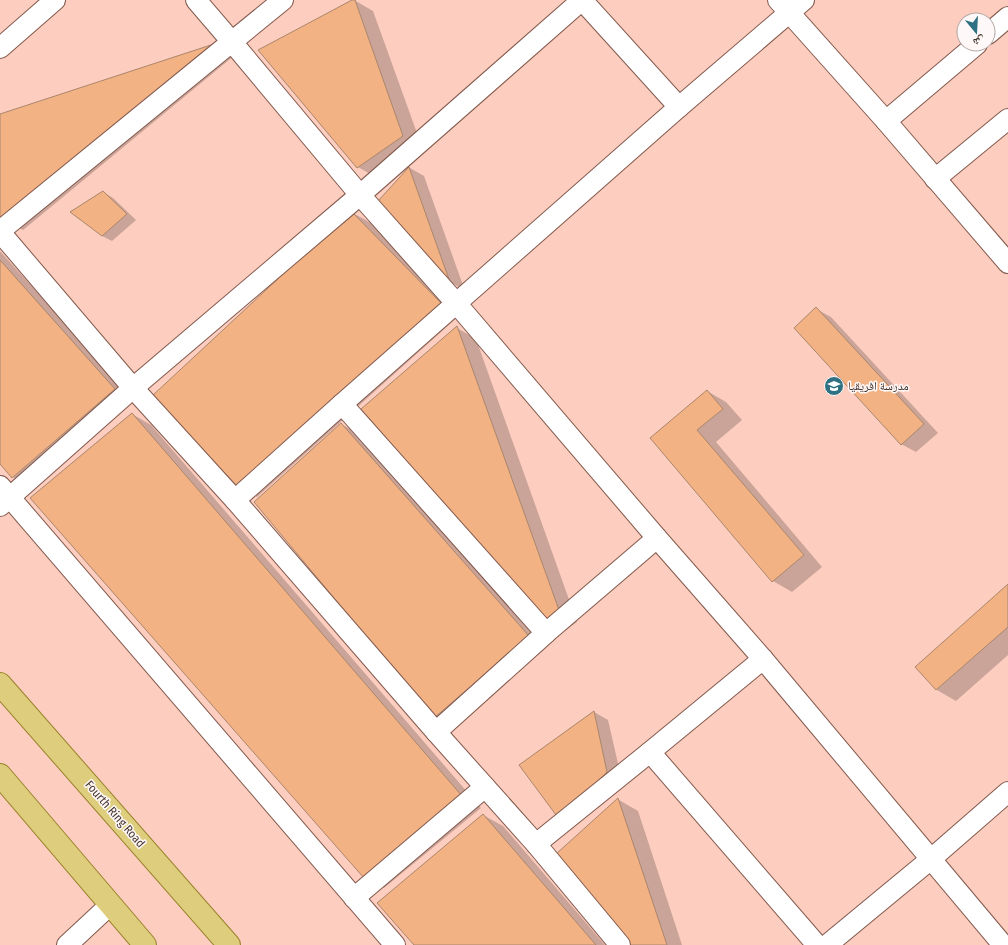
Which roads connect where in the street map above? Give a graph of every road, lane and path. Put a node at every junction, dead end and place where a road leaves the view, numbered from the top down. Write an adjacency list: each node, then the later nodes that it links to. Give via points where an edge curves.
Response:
1 (55, 0): 10 (street)
2 (196, 0): 9 (street)
3 (283, 0): 9 (street)
4 (582, 0): 12 (street); 16 (street)
5 (804, 0): 6 (street)
6 (783, 6): 12 (street); 14 (street)
7 (1008, 17): 8 (street)
8 (996, 27)
9 (232, 42): 16 (street); 17 (street)
10 (0, 48)
11 (968, 52): 14 (street)
12 (679, 106): 19 (street)
13 (1008, 119): 15 (street)
14 (886, 121): 15 (street)
15 (935, 179): 18 (street)
16 (360, 195): 19 (street); 20 (street)
17 (0, 232): 20 (street)
18 (1008, 263)
19 (456, 303): 21 (street); 24 (street)
20 (133, 388): 22 (street); 23 (street)
21 (342, 404): 23 (street); 25 (street)
22 (3, 496): 35 (street)
23 (235, 500): 28 (street)
24 (657, 538): 25 (street); 26 (street)
25 (546, 632): 28 (street)
26 (763, 659): 29 (street); 34 (street)
27 (0, 684): 39 (main road, Fourth Ring Road)
28 (436, 732): 31 (street)
29 (650, 752): 33 (street); 42 (street)
30 (0, 775): 36 (main road)
31 (485, 787): 33 (street); 35 (street)
32 (1008, 792): 34 (street)
33 (536, 844): 41 (street)
34 (931, 859): 43 (street); 44 (street)
35 (354, 898): 40 (street)
36 (110, 905): 37 (street); 38 (main road)
37 (67, 945)
38 (145, 945)
39 (229, 945)
40 (395, 945)
41 (620, 945)
42 (817, 945)
43 (826, 945)
44 (1003, 945)

